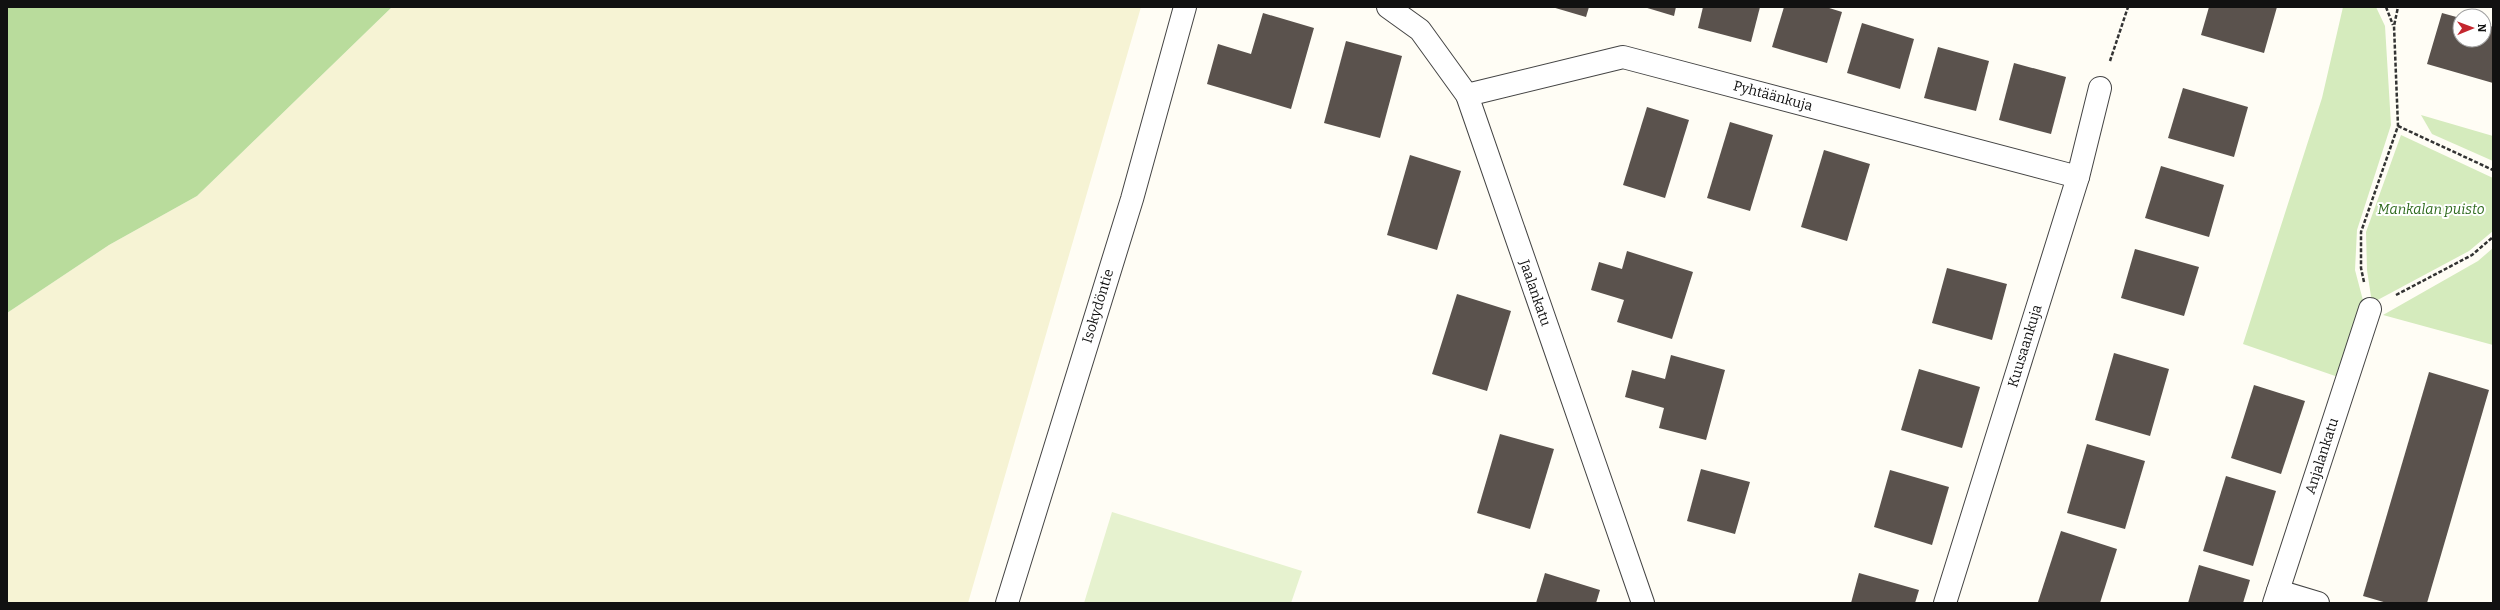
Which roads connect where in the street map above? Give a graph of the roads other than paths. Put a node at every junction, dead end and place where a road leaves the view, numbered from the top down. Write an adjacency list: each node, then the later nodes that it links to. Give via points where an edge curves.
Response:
1 (1185, 7): 8 (street, Isokydöntie, via 1132,200)
2 (1388, 7): 4 (street, Jaalankatu, via 1420,30)
3 (2100, 88): 5 (street, Kuusaankuja)
4 (1467, 95): 5 (street, Pyhtäänkuja, via 1623,57); 9 (street, Jaalankatu)
5 (2078, 177): 10 (street, Kuusaankuja)
6 (2370, 309): 7 (street, Anjalankatu)
7 (2276, 597): 11 (street)
8 (1007, 603)
9 (1643, 603)
10 (1946, 603)
11 (2318, 603)

